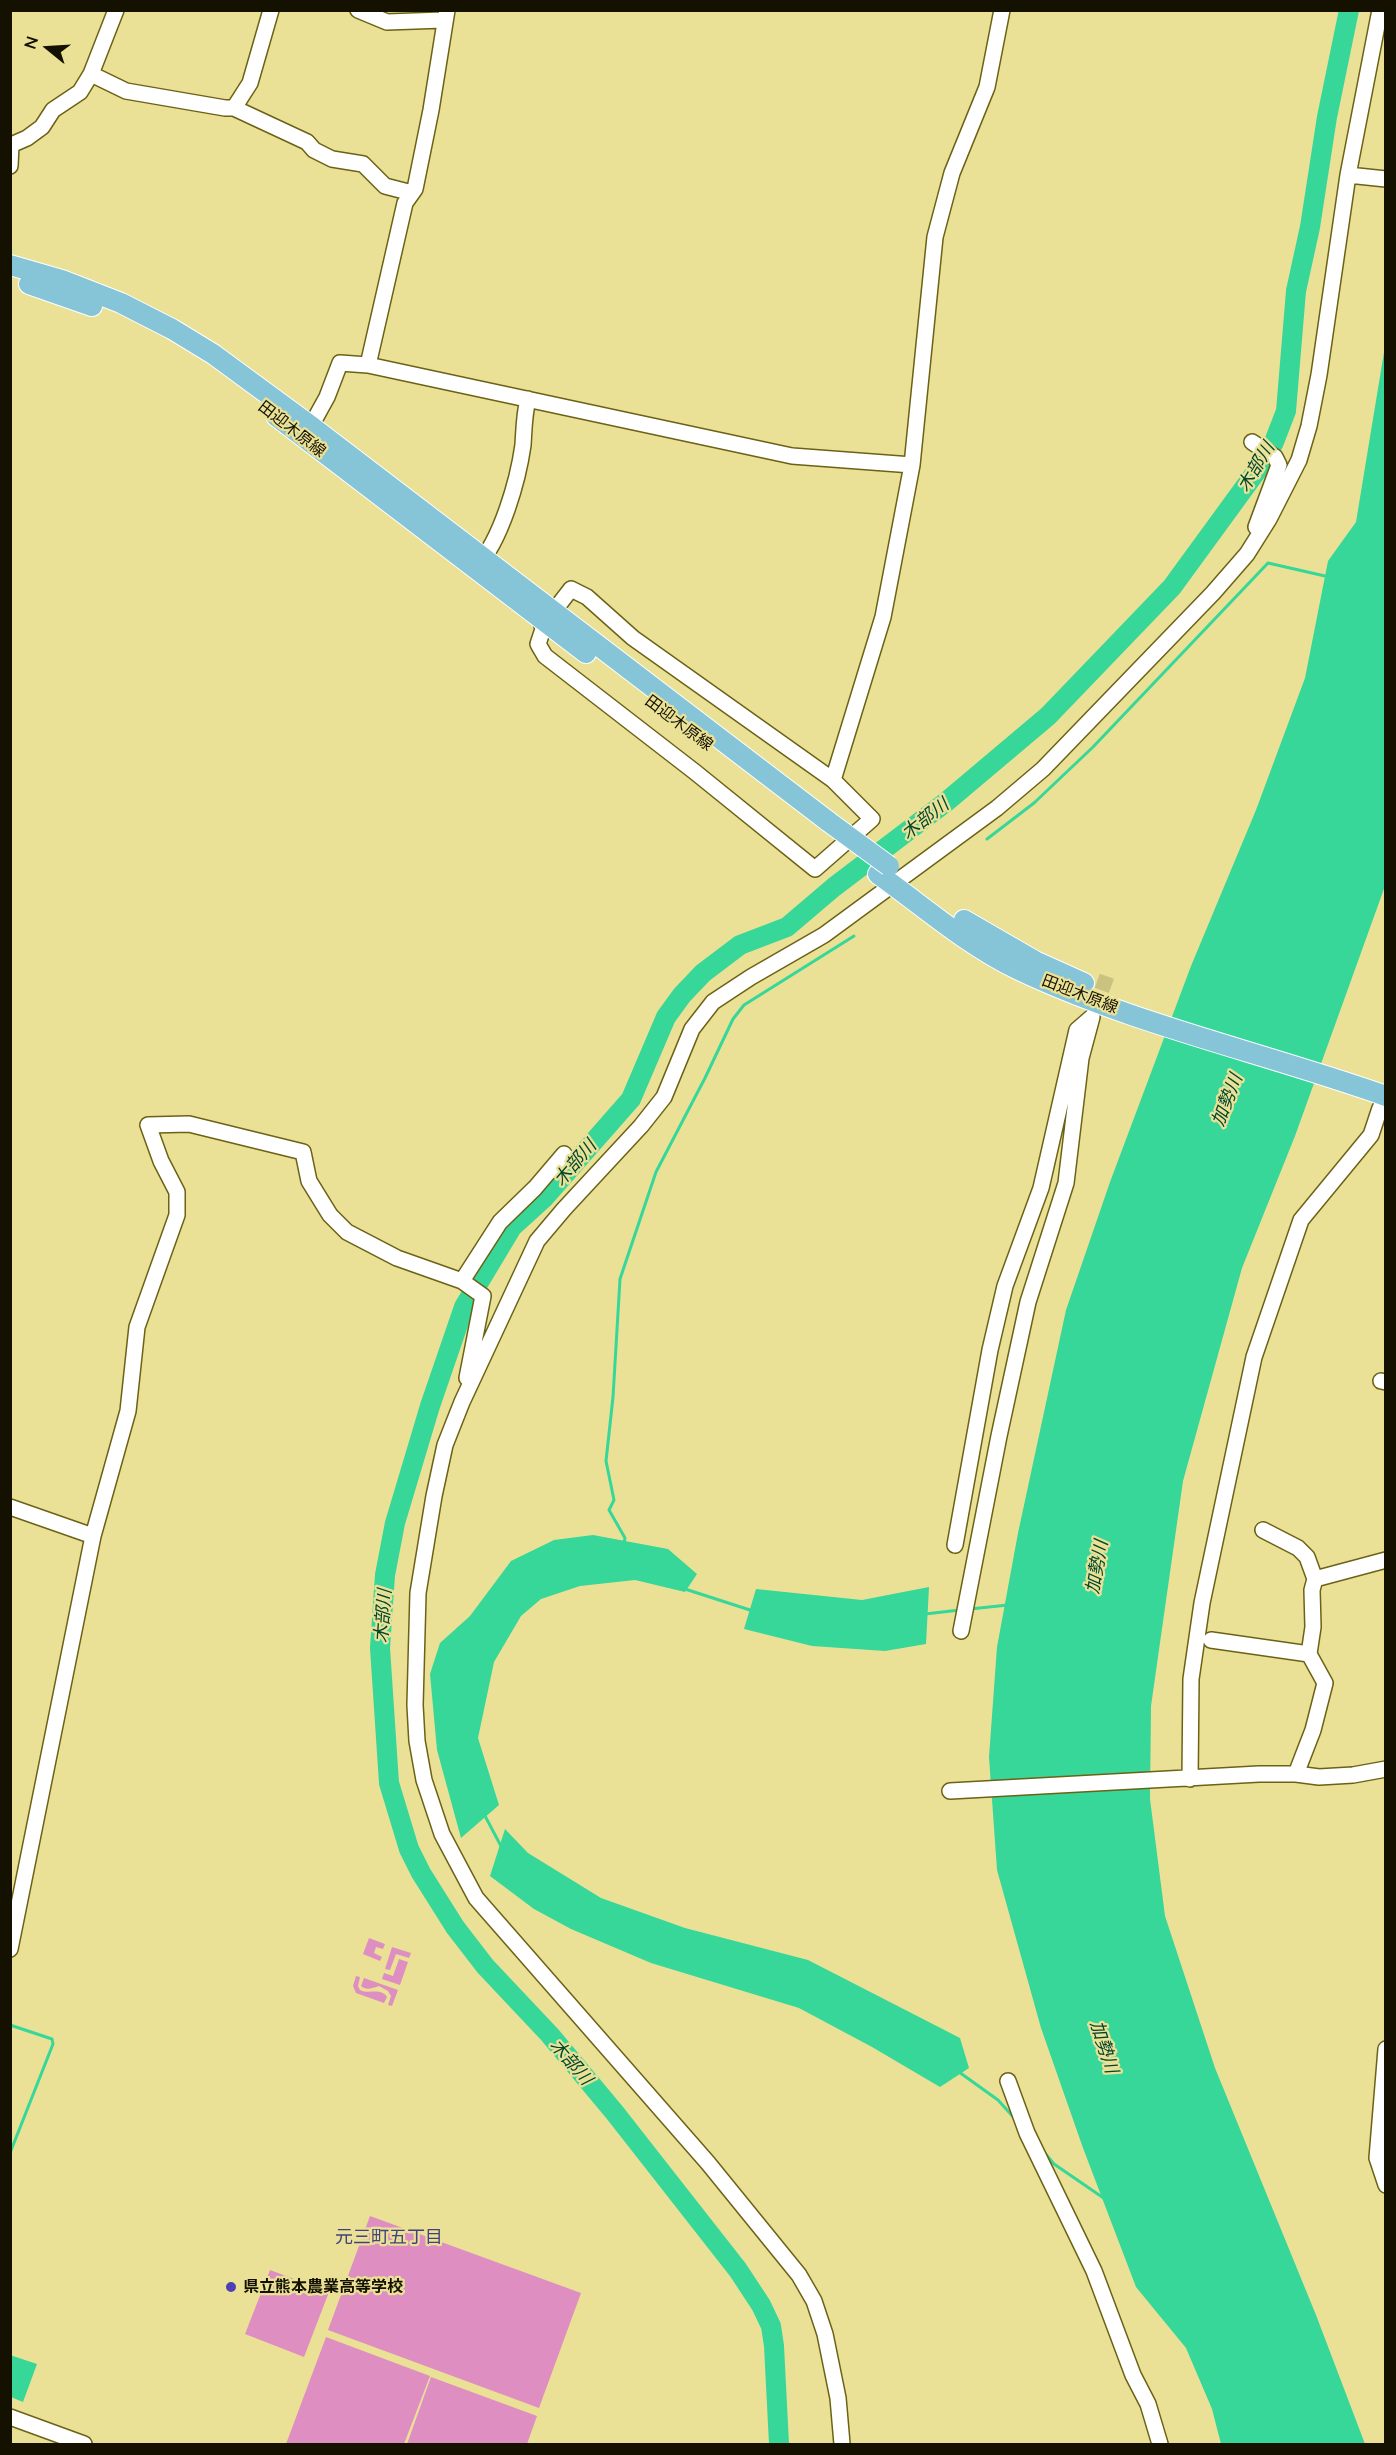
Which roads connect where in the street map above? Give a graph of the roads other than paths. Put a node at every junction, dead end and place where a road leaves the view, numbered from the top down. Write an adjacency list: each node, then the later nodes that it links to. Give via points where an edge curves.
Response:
1 (116, 10): 7 (street)
2 (271, 10): 8 (street, via 250,83)
3 (358, 10): 6 (street, via 387,22)
4 (1002, 10): 20 (street, via 987,87 952,173 935,237)
5 (1380, 10): 11 (street)
6 (445, 15): 13 (street, via 431,110)
7 (91, 74): 8 (street, via 126,91); 9 (street, via 80,92 53,110 42,127)
8 (234, 108): 13 (street, via 307,142 332,159 363,164 385,186)
9 (11, 145): 10 (street)
10 (10, 166)
11 (1348, 175): 12 (street); 21 (street, via 1319,375 1299,460)
12 (1386, 179)
13 (412, 193): 16 (street, via 405,203)
14 (10, 265): 18 (main road, 田迎木原線, via 91,291 172,329 213,354)
15 (10, 278): 18 (main road, 田迎木原線, via 86,303 173,343)
16 (368, 365): 17 (street); 18 (street, via 340,363)
17 (528, 399): 20 (street, via 792,456); 22 (street, via 519,467 500,526)
18 (309, 433): 22 (main road, 田迎木原線)
19 (1252, 442): 21 (street, via 1275,457 1278,468)
20 (912, 465): 24 (street, via 883,617)
21 (1247, 554): 25 (street, via 1042,770 997,808)
22 (480, 563): 23 (main road, 田迎木原線)
23 (547, 615): 24 (street, via 571,589 587,597 633,638); 24 (street, via 538,644 545,656 816,869 872,819); 25 (main road, 田迎木原線, bridge)
24 (833, 780)
25 (891, 875): 26 (main road, 田迎木原線, via 1035,961 1161,1016); 31 (street, via 824,935 713,1002 692,1029 664,1097 537,1241)
26 (1361, 1081): 27 (main road, 田迎木原線); 28 (main road, 田迎木原線)
27 (1386, 1082)
28 (1383, 1102): 43 (street, via 1371,1135 1302,1220 1253,1360 1202,1603 1191,1679)
29 (564, 1154): 30 (street, via 500,1222)
30 (464, 1283): 31 (street, via 483,1296); 34 (street, via 397,1258 347,1232 330,1215 309,1181 303,1152 189,1124 148,1125 177,1192 177,1215 137,1327 128,1411)
31 (462, 1402): 51 (street, via 438,1476 418,1593 417,1741 431,1806 476,1898 708,2163 799,2274 814,2301 825,2334 838,2398)
32 (10, 1507): 34 (street)
33 (1263, 1530): 37 (street, via 1298,1548 1307,1557)
34 (93, 1536): 45 (street)
35 (955, 1545): 38 (street, via 1005,1286 1041,1188 1077,1030 1092,1017 1081,1058 1066,1183 1028,1302)
36 (1386, 1560): 37 (street)
37 (1315, 1579): 40 (street)
38 (961, 1631)
39 (1211, 1640): 40 (street)
40 (1309, 1654): 42 (street, via 1325,1683)
41 (1386, 1769): 42 (street, via 1318,1777)
42 (1296, 1774): 43 (street)
43 (1190, 1779): 44 (street)
44 (950, 1791)
45 (10, 1949)
46 (1386, 2049): 48 (street, via 1377,2158)
47 (1008, 2081): 52 (street, via 1027,2133 1094,2271 1148,2404)
48 (1386, 2185)
49 (10, 2417): 50 (street)
50 (84, 2445)
51 (842, 2445)
52 (1160, 2445)

